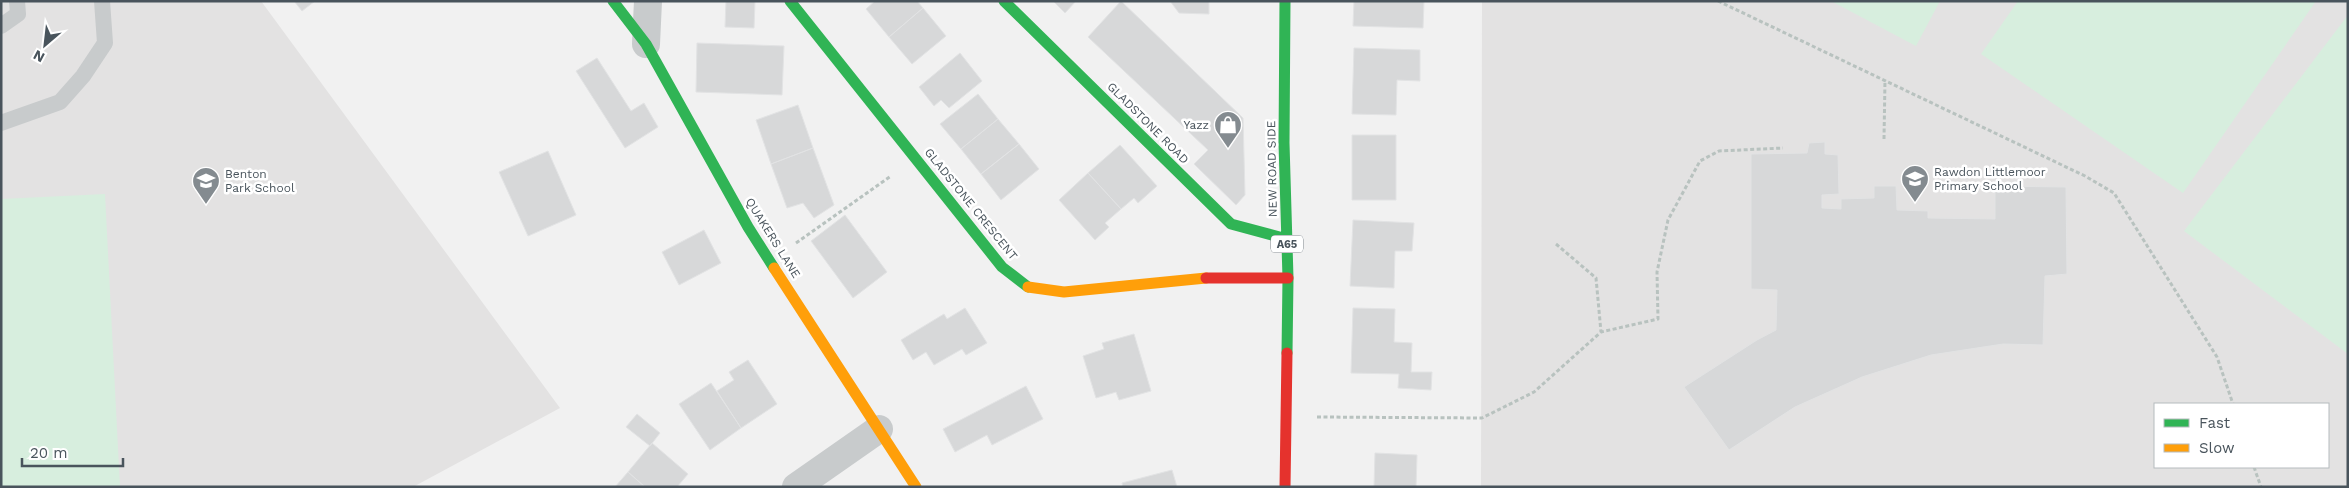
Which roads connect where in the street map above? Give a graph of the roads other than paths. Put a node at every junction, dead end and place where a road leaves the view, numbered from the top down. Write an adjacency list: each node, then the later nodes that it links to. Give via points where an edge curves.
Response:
1 (17, 1): 8 (lane, via 18,14)
2 (102, 1): 10 (lane, via 105,43 83,76 60,102)
3 (613, 1): 9 (street, QUAKERS LANE)
4 (648, 1): 9 (street)
5 (790, 1): 12 (street, GLADSTONE CRESCENT, via 1002,267 1030,288 1064,292 1190,278)
6 (1004, 1): 11 (street, GLADSTONE ROAD, via 1231,224)
7 (1285, 1): 11 (street, NEW ROAD SIDE / A65)
8 (1, 26)
9 (646, 44): 13 (street, QUAKERS LANE, via 748,227)
10 (1, 123)
11 (1286, 239): 12 (street, NEW ROAD SIDE / A65)
12 (1288, 278): 16 (street, NEW ROAD SIDE / A65)
13 (879, 429): 14 (street); 15 (street, QUAKERS LANE)
14 (796, 487)
15 (916, 487)
16 (1285, 487)

